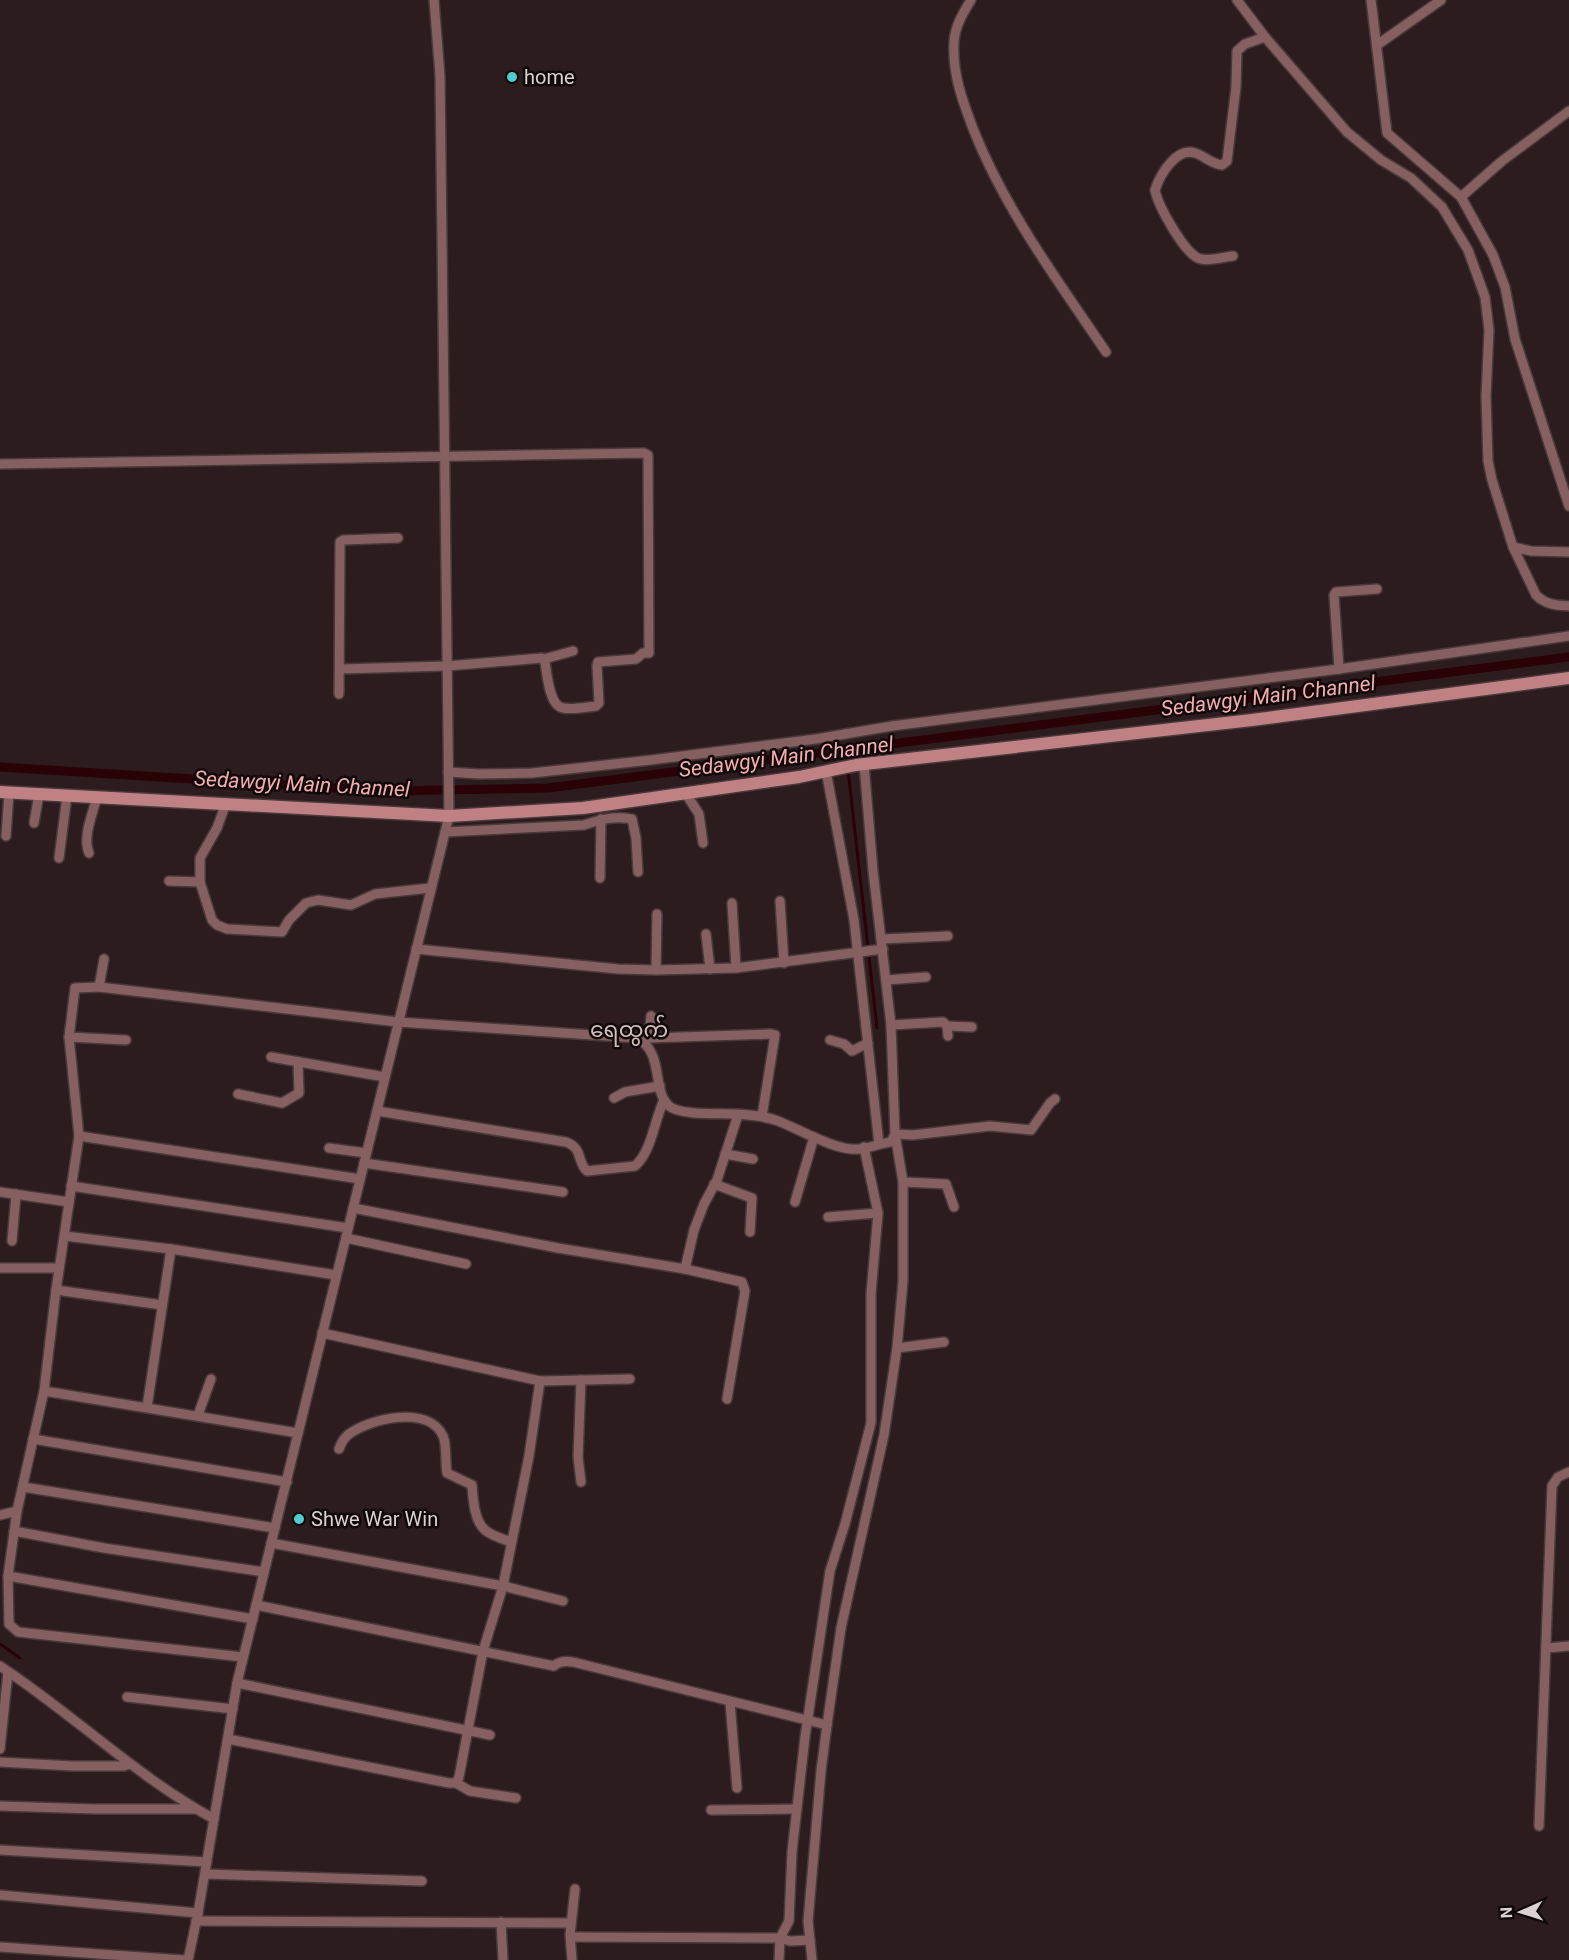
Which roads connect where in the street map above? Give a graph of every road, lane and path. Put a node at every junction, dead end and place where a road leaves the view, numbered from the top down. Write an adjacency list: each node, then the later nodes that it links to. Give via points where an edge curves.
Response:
1 (434, 0): 12 (street, via 440,76)
2 (971, 0): 11 (street, via 954,40 954,67 961,99 1010,207)
3 (1238, 0): 6 (street)
4 (1371, 0): 7 (street)
5 (1441, 0): 7 (street)
6 (1265, 37): 10 (street, via 1237,51 1227,161 1222,165 1197,153 1180,155 1166,167 1155,190 1172,229 1196,257); 16 (street, via 1347,132 1411,178 1442,207 1468,250 1485,297 1489,330 1488,461)
7 (1377, 45): 9 (street, via 1387,133)
8 (1569, 111): 9 (street)
9 (1461, 197): 14 (street, via 1493,255 1505,287 1515,339)
10 (1233, 256)
11 (1106, 352)
12 (444, 457): 13 (street); 22 (street, via 648,455 649,653 636,659 598,662 597,706 563,708 552,699); 23 (street)
13 (0, 464)
14 (1569, 506)
15 (398, 538): 24 (street, via 340,542)
16 (1513, 547): 17 (street); 19 (street, via 1536,595 1553,605)
17 (1569, 552)
18 (1377, 588): 25 (street, via 1334,595)
19 (1569, 606)
20 (1569, 636): 25 (street)
21 (573, 651): 22 (street)
22 (544, 659): 23 (street)
23 (447, 666): 24 (street); 30 (street)
24 (340, 669): 27 (street)
25 (1339, 669): 30 (street, via 609,764 532,773)
26 (1569, 678): 28 (street, via 1252,720)
27 (339, 694)
28 (860, 765): 29 (street); 57 (street)
29 (826, 771): 33 (street); 60 (street)
30 (448, 775): 38 (street)
31 (4, 792): 32 (street); 43 (street)
32 (39, 794): 34 (street); 40 (street)
33 (686, 794): 37 (street); 44 (street, via 699,814)
34 (67, 796): 35 (street); 46 (street)
35 (97, 797): 36 (street); 45 (street, via 88,834)
36 (225, 806): 38 (street); 50 (street, via 200,858)
37 (583, 808): 38 (street); 41 (street)
38 (449, 812): 42 (street)
39 (601, 819): 41 (street); 47 (street, via 632,819); 48 (street)
40 (34, 823)
41 (584, 825): 42 (street)
42 (445, 832): 51 (street)
43 (6, 836)
44 (703, 843)
45 (89, 853)
46 (58, 858)
47 (638, 872)
48 (600, 878)
49 (169, 881): 50 (street)
50 (200, 882): 51 (street, via 217,925 269,932 282,932 306,903 318,900 351,905 375,894)
51 (430, 888): 58 (street)
52 (780, 901): 62 (street)
53 (732, 903): 63 (street)
54 (657, 914): 65 (street)
55 (706, 934): 64 (street)
56 (948, 936): 57 (street)
57 (882, 939): 59 (street)
58 (416, 949): 65 (street); 70 (street)
59 (881, 950): 60 (street); 67 (street)
60 (860, 953): 62 (street); 77 (street)
61 (104, 959): 68 (street)
62 (784, 963): 63 (street)
63 (736, 968): 64 (street)
64 (710, 969): 65 (street)
65 (656, 970)
66 (926, 977): 67 (street)
67 (886, 980): 71 (street)
68 (99, 987): 70 (street); 73 (street, via 75,988)
69 (651, 1016): 75 (street)
70 (398, 1022): 75 (street); 80 (street)
71 (891, 1025): 72 (street, via 943,1022 948,1031); 92 (street)
72 (972, 1027)
73 (69, 1037): 74 (street); 90 (street)
74 (126, 1040)
75 (646, 1040): 81 (street); 88 (street, via 775,1035)
76 (830, 1040): 77 (street, via 852,1051)
77 (868, 1043): 92 (street)
78 (271, 1057): 79 (street)
79 (298, 1062): 80 (street); 82 (street, via 299,1093 282,1103)
80 (385, 1077): 86 (street)
81 (660, 1086): 83 (street, via 625,1092); 85 (street)
82 (238, 1094)
83 (614, 1098)
84 (1055, 1099): 92 (street, via 1028,1131 990,1126)
85 (663, 1103): 86 (street, via 649,1148 635,1166 587,1171 578,1150 566,1142); 87 (street, via 679,1110); 89 (street)
86 (377, 1111): 95 (street)
87 (738, 1114): 88 (street); 96 (street)
88 (762, 1116): 91 (street)
89 (648, 1117)
90 (79, 1136): 99 (street); 102 (street)
91 (814, 1137): 93 (street, via 847,1148); 107 (street)
92 (887, 1141): 93 (street); 100 (street)
93 (864, 1147): 110 (street)
94 (329, 1148): 95 (street)
95 (366, 1153): 98 (street)
96 (725, 1154): 97 (street); 101 (street)
97 (753, 1159)
98 (364, 1163): 99 (street); 104 (street)
99 (360, 1179): 108 (street)
100 (903, 1182): 109 (street, via 946,1184); 127 (street, via 903,1281)
101 (714, 1184): 113 (street, via 752,1198); 121 (street, via 694,1230)
102 (71, 1186): 106 (street); 112 (street)
103 (0, 1192): 105 (street)
104 (563, 1192)
105 (16, 1194): 106 (street); 116 (street)
106 (69, 1202): 114 (street)
107 (795, 1202)
108 (353, 1208): 112 (street); 121 (street)
109 (954, 1208)
110 (878, 1213): 111 (street); 147 (street, via 871,1294 871,1423)
111 (828, 1217)
112 (348, 1228): 115 (street)
113 (750, 1232)
114 (65, 1236): 117 (street); 120 (street)
115 (345, 1238): 118 (street); 122 (street)
116 (12, 1241)
117 (171, 1250): 122 (street); 124 (street)
118 (466, 1264)
119 (0, 1268): 120 (street)
120 (59, 1268): 123 (street)
121 (685, 1269): 133 (street, via 742,1282 745,1286)
122 (336, 1275): 125 (street)
123 (56, 1290): 124 (street); 132 (street)
124 (162, 1305): 134 (street)
125 (322, 1333): 131 (street); 136 (street)
126 (944, 1342): 127 (street)
127 (897, 1348): 149 (street, via 884,1435)
128 (211, 1378): 135 (street)
129 (630, 1379): 130 (street)
130 (581, 1380): 131 (street); 141 (street)
131 (540, 1381): 148 (street)
132 (44, 1391): 134 (street); 137 (street)
133 (727, 1400)
134 (147, 1407): 135 (street)
135 (198, 1415): 136 (street)
136 (298, 1432): 140 (street)
137 (33, 1439): 140 (street); 142 (street)
138 (339, 1449): 148 (street, via 350,1433 385,1418 404,1416 434,1424 443,1436 447,1473 472,1485 480,1526)
139 (1569, 1472): 158 (street, via 1558,1477 1552,1486)
140 (287, 1482): 145 (street)
141 (581, 1482)
142 (23, 1487): 143 (street); 145 (street)
143 (17, 1511): 144 (street); 146 (street)
144 (0, 1515)
145 (275, 1528): 150 (street)
146 (14, 1531): 151 (street); 152 (street)
147 (842, 1534): 149 (street); 166 (street, via 830,1571)
148 (511, 1542): 153 (street)
149 (860, 1542): 167 (street, via 841,1628)
150 (271, 1544): 151 (street); 153 (street)
151 (264, 1572): 155 (street)
152 (8, 1576): 156 (street); 160 (street, via 9,1624 18,1632)
153 (503, 1586): 154 (street); 159 (street)
154 (563, 1601)
155 (256, 1605): 156 (street); 159 (street)
156 (253, 1619): 160 (street)
157 (1569, 1646): 158 (street)
158 (1547, 1648): 182 (street)
159 (483, 1651): 164 (street, via 554,1665 568,1662); 168 (street)
160 (243, 1657): 162 (street)
161 (4, 1669): 171 (street); 173 (street)
162 (237, 1683): 165 (street); 168 (street)
163 (127, 1697): 165 (street)
164 (730, 1702): 166 (street); 175 (street)
165 (232, 1709): 170 (street)
166 (807, 1721): 167 (street); 179 (street)
167 (827, 1725): 193 (street)
168 (467, 1730): 169 (street); 174 (street)
169 (490, 1735)
170 (228, 1739): 174 (street); 181 (street)
171 (0, 1749)
172 (0, 1762): 173 (street)
173 (130, 1764): 178 (street)
174 (456, 1783): 176 (street, via 470,1791)
175 (737, 1788)
176 (516, 1798)
177 (0, 1806): 178 (street)
178 (196, 1809): 181 (street)
179 (797, 1809): 180 (street); 194 (street)
180 (711, 1810)
181 (214, 1819): 184 (street)
182 (1539, 1826)
183 (0, 1850): 184 (street)
184 (207, 1862): 185 (street)
185 (205, 1874): 186 (street); 189 (street)
186 (422, 1881)
187 (575, 1889): 191 (street)
188 (0, 1894): 189 (street)
189 (197, 1917): 190 (street); 196 (street)
190 (501, 1923): 191 (street); 197 (street)
191 (572, 1923): 192 (street)
192 (571, 1937): 194 (street); 198 (street)
193 (807, 1939): 194 (street); 200 (street)
194 (785, 1940): 199 (street)
195 (0, 1947): 196 (street)
196 (186, 1960)
197 (503, 1960)
198 (572, 1960)
199 (779, 1960)
200 (812, 1960)

